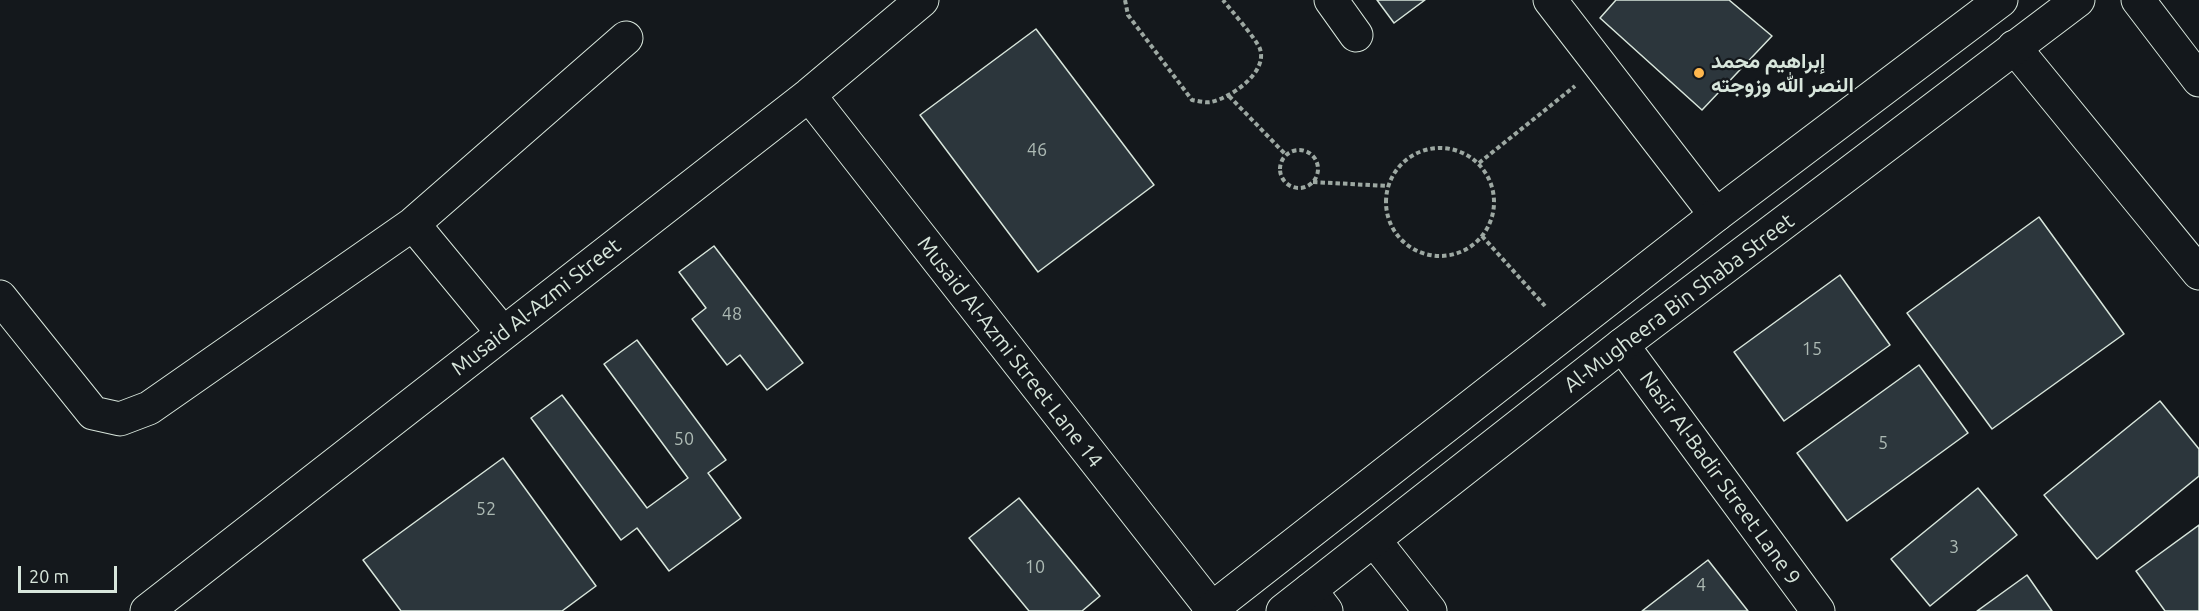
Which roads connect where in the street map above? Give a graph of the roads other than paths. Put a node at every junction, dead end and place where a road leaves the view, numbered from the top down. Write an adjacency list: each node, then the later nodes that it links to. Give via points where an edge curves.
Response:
1 (922, 0): 11 (street, Musaid Al-Azmi Street)
2 (1331, 0): 7 (street)
3 (1551, 0): 12 (street)
4 (2001, 0): 12 (street, Al-Mugheera Bin Shaba Street)
5 (2078, 0): 9 (street, Al-Mugheera Bin Shaba Street)
6 (2138, 0): 10 (street)
7 (1356, 35)
8 (626, 38): 13 (street)
9 (2014, 47): 14 (street); 17 (street, Al-Mugheera Bin Shaba Street)
10 (2199, 80)
11 (809, 95): 16 (street, Musaid Al-Azmi Street); 20 (street, Musaid Al-Azmi Street Lane 14)
12 (1716, 215): 20 (street, Al-Mugheera Bin Shaba Street)
13 (413, 224): 15 (street, via 149,408 120,419 93,413); 16 (street)
14 (2199, 273)
15 (0, 297)
16 (503, 333): 21 (street, Musaid Al-Azmi Street)
17 (1622, 345): 18 (street, Al-Mugheera Bin Shaba Street); 24 (street, Nasir Al-Badir Street Lane 9)
18 (1374, 540): 19 (street, Al-Mugheera Bin Shaba Street); 23 (street)
19 (1318, 601): 22 (street, Al-Mugheera Bin Shaba Street)
20 (1211, 610)
21 (147, 611)
22 (1283, 611)
23 (1430, 611)
24 (1818, 611)

